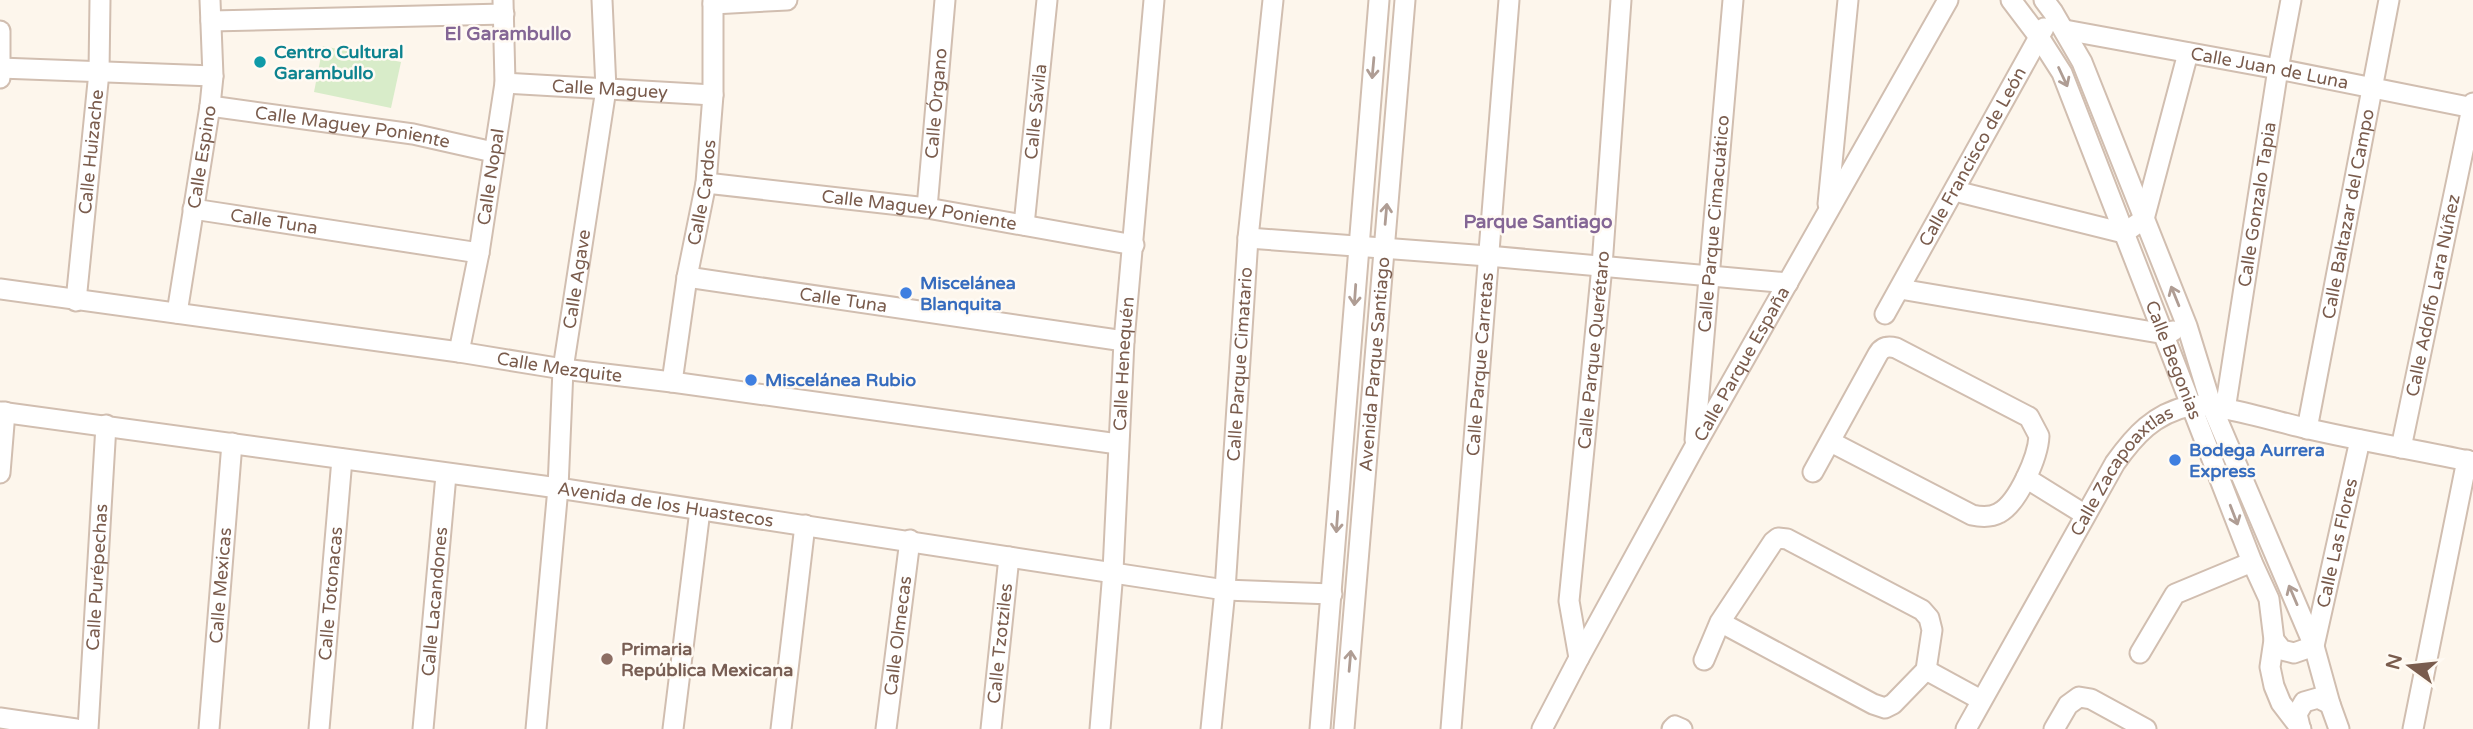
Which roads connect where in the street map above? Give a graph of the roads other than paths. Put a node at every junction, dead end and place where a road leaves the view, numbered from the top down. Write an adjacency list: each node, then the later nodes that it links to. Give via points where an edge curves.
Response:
1 (100, 0): 29 (street, Calle Huizache)
2 (210, 0): 22 (street, Calle Espino)
3 (602, 0): 33 (street, Calle Agave)
4 (788, 0): 19 (street)
5 (945, 0): 40 (street, Calle Órgano)
6 (1047, 0): 44 (street, Calle Sávila)
7 (1154, 0): 47 (street, Calle Henequén)
8 (1273, 0): 46 (street, Calle Parque Cimatario)
9 (1379, 0): 48 (street, Avenida Parque Santiago, one-way to 48)
10 (1405, 0): 49 (street, Avenida Parque Santiago, one-way to 10)
11 (1509, 0): 51 (street, Calle Parque Carretas)
12 (1621, 0): 52 (street, Calle Parque Querétaro)
13 (1733, 0): 53 (street, Calle Parque Cimacuático)
14 (1848, 0): 42 (street)
15 (1948, 0): 42 (street, Calle Parque España)
16 (2011, 0): 25 (street, Calle Begonias)
17 (2291, 0): 27 (street, Calle Gonzalo Tapia)
18 (2389, 0): 32 (street, Calle Baltazar del Campo)
19 (713, 2): 34 (street, Calle Cardos)
20 (2052, 4): 23 (street, Calle Begonias); 25 (street, Calle Francisco de León)
21 (503, 7): 22 (street); 31 (street, Calle Nopal)
22 (211, 21): 30 (street, Calle Espino)
23 (2065, 30): 26 (street, Calle Juan de Luna); 43 (street, Calle Begonias)
24 (0, 31): 28 (street)
25 (2039, 37): 39 (street, Calle Francisco de León); 45 (street, Calle Begonias, one-way to 45, via 2062,73)
26 (2188, 53): 27 (street, Calle Juan de Luna); 43 (street)
27 (2278, 69): 32 (street, Calle Juan de Luna); 68 (street, Calle Gonzalo Tapia)
28 (0, 71): 29 (street)
29 (99, 72): 30 (street); 58 (street, Calle Huizache)
30 (213, 76): 35 (street, Calle Espino)
31 (505, 83): 33 (street, Calle Maguey); 37 (street, Calle Nopal)
32 (2373, 88): 36 (street, Calle Juan de Luna); 71 (street, Calle Baltazar del Campo)
33 (606, 89): 34 (street, Calle Maguey); 65 (street, Calle Agave)
34 (713, 95): 38 (street, Calle Cardos)
35 (210, 106): 37 (street, Calle Maguey Poniente, via 413,134); 41 (street, Calle Espino)
36 (2473, 106): 77 (street, Calle Adolfo Lara Núñez)
37 (493, 152): 50 (street, Calle Nopal)
38 (705, 183): 40 (street, Calle Maguey Poniente); 54 (street, Calle Cardos)
39 (1955, 191): 45 (street); 57 (street, Calle Francisco de León)
40 (927, 208): 44 (street, Calle Maguey Poniente)
41 (193, 209): 50 (street, Calle Tuna); 59 (street, Calle Espino)
42 (1827, 211): 55 (street, Calle Parque España)
43 (2144, 219): 45 (street); 61 (street, Calle Begonias, one-way to 43)
44 (1024, 225): 47 (street, Calle Maguey Poniente)
45 (2124, 233): 62 (street, Calle Begonias)
46 (1248, 237): 48 (street); 92 (street, Calle Parque Cimatario)
47 (1133, 245): 63 (street, Calle Henequén)
48 (1359, 245): 49 (street); 93 (street, Avenida Parque Santiago, one-way to 93)
49 (1383, 247): 51 (street); 118 (street, Avenida Parque Santiago, one-way to 49)
50 (478, 253): 64 (street, Calle Nopal)
51 (1488, 256): 52 (street); 119 (street, Calle Parque Carretas)
52 (1602, 266): 53 (street); 98 (street, Calle Parque Querétaro, via 1569,601)
53 (1710, 275): 55 (street); 76 (street, Calle Parque Cimacuático)
54 (687, 277): 63 (street, Calle Tuna); 66 (street, Calle Cardos)
55 (1788, 283): 76 (street, Calle Parque España)
56 (0, 289): 58 (street, Calle Mezquite)
57 (1900, 289): 60 (street, Calle Francisco de León); 62 (street)
58 (76, 301): 59 (street, Calle Mezquite)
59 (177, 313): 64 (street, Calle Mezquite)
60 (1885, 314)
61 (2187, 326): 62 (street); 68 (street, Calle Begonias)
62 (2165, 334): 67 (street, Calle Begonias)
63 (1124, 341): 75 (street, Calle Henequén)
64 (459, 352): 65 (street, Calle Mezquite)
65 (564, 369): 66 (street, Calle Mezquite); 84 (street, Calle Agave)
66 (672, 382): 75 (street, Calle Mezquite)
67 (2192, 405): 68 (street, Calle Zacapoaxtlas); 86 (street, Calle Zacapoaxtlas, via 2162,415 2134,436); 90 (street, Calle Begonias, one-way to 90)
68 (2219, 409): 71 (street, Calle Zacapoaxtlas); 96 (street, Calle Begonias, one-way to 68)
69 (3, 412): 70 (street, Avenida de los Huastecos); 81 (street)
70 (106, 425): 74 (street, Avenida de los Huastecos); 106 (street, Calle Purépechas)
71 (2307, 429): 72 (street, Calle Zacapoaxtlas)
72 (2360, 440): 77 (street, Calle Zacapoaxtlas); 96 (street, Calle Las Flores)
73 (1831, 442): 80 (street); 83 (street, via 1980,517 2001,512); 83 (street, via 1881,349 1891,347 2029,417 2039,443)
74 (232, 443): 78 (street, Avenida de los Huastecos); 107 (street, Calle Mexicas)
75 (1118, 444): 91 (street, Calle Henequén)
76 (1694, 448): 98 (street, Calle Parque España)
77 (2401, 448): 79 (street, Calle Zacapoaxtlas)
78 (342, 459): 82 (street, Avenida de los Huastecos); 108 (street, Calle Totonacas)
79 (2470, 461): 127 (street)
80 (1813, 472)
81 (0, 473)
82 (446, 475): 84 (street, Avenida de los Huastecos); 109 (street, Calle Lacandones)
83 (2026, 478): 86 (street)
84 (558, 488): 85 (street, Avenida de los Huastecos); 110 (street, Calle Agave)
85 (700, 510): 87 (street, Avenida de los Huastecos); 111 (street)
86 (2084, 514): 101 (street, Calle Zacapoaxtlas)
87 (805, 525): 88 (street, Avenida de los Huastecos); 112 (street)
88 (910, 540): 89 (street, Avenida de los Huastecos); 113 (street, Calle Olmecas)
89 (1009, 557): 91 (street, Avenida de los Huastecos); 114 (street, Calle Tzotziles)
90 (2252, 562): 95 (street, Calle Begonias, via 2269,599); 97 (street, via 2175,594)
91 (1112, 571): 92 (street, Avenida de los Huastecos); 115 (street, Calle Henequén)
92 (1225, 590): 93 (street, Avenida de los Huastecos); 116 (street, Calle Parque Cimatario)
93 (1332, 594): 117 (street, Avenida Parque Santiago)
94 (1720, 622): 99 (street); 100 (street, via 1885,708); 100 (street, via 1773,542 1783,537 1922,610 1932,629)
95 (2274, 640): 96 (street, via 2281,650 2294,653); 104 (street, Calle Begonias, via 2270,667 2274,685)
96 (2314, 646): 102 (street, Calle Begonias)
97 (2140, 653)
98 (1579, 658): 120 (street, Calle Parque España)
99 (1704, 660)
100 (1926, 670): 101 (street)
101 (1981, 700): 123 (street, Calle Zacapoaxtlas)
102 (2330, 704): 104 (street, via 2318,698 2304,702 2297,713); 126 (street, Calle Begonias)
103 (0, 719): 105 (street)
104 (2300, 728)
105 (76, 729)
106 (88, 729)
107 (209, 729)
108 (319, 729)
109 (423, 729)
110 (536, 729)
111 (673, 729)
112 (781, 729)
113 (886, 729)
114 (991, 729)
115 (1100, 729)
116 (1211, 729)
117 (1320, 729)
118 (1344, 729)
119 (1451, 729)
120 (1542, 729)
121 (1672, 729): 122 (street)
122 (1682, 729)
123 (1966, 729)
124 (2054, 729): 125 (street, via 2073,700 2085,698)
125 (2146, 729)
126 (2339, 729)
127 (2413, 729)

